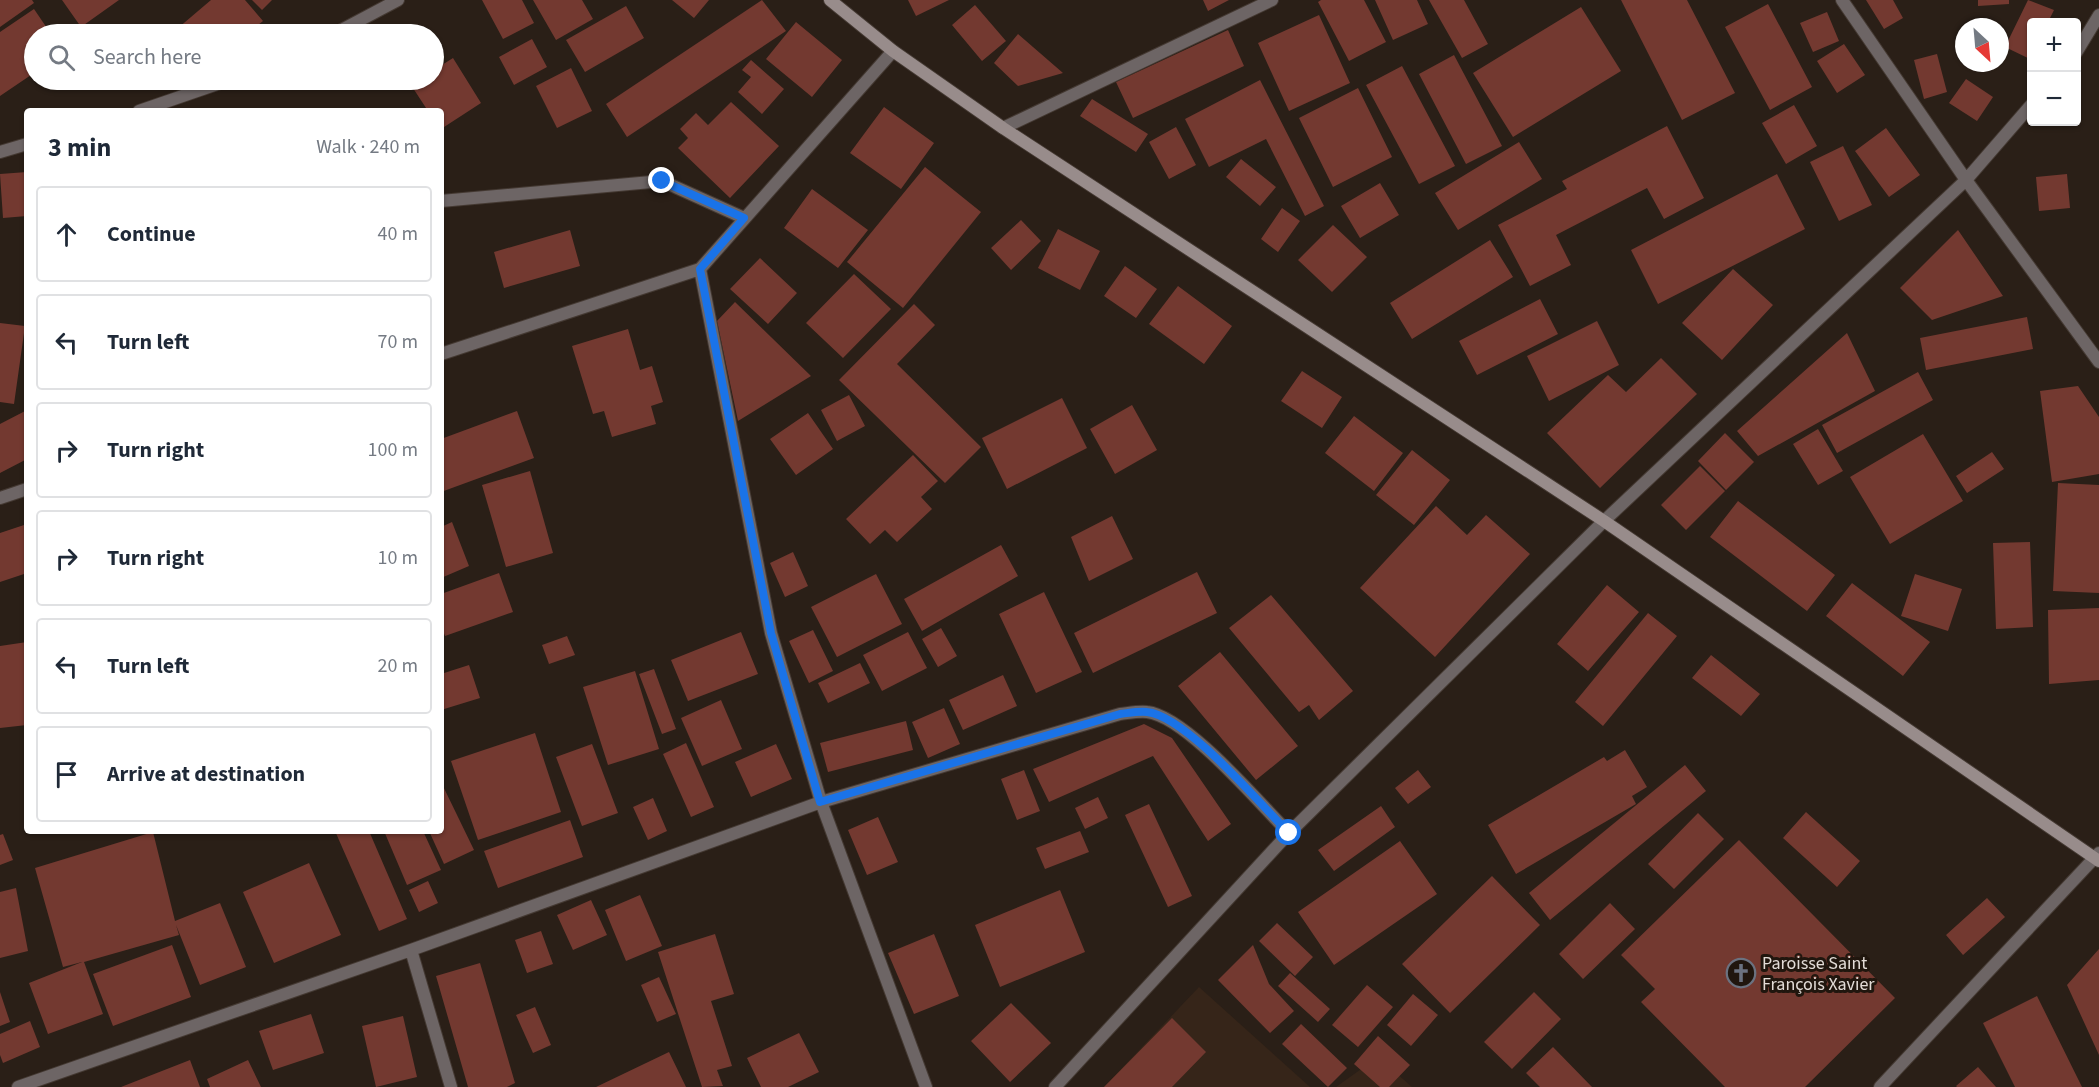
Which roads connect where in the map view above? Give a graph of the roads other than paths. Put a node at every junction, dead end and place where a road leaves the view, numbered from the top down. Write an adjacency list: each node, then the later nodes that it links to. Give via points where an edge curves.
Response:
1 (398, 0): 6 (street)
2 (830, 0): 8 (street)
3 (1272, 0): 12 (street)
4 (1842, 0): 15 (street)
5 (2099, 15): 7 (street)
6 (353, 24)
7 (2081, 44)
8 (893, 51): 12 (street); 17 (street)
9 (200, 90): 10 (street)
10 (148, 108)
11 (2027, 109): 15 (street)
12 (1003, 128): 23 (street)
13 (24, 145): 14 (street)
14 (0, 152)
15 (1966, 180): 20 (street); 23 (street)
16 (444, 201): 17 (street, via 662,181)
17 (744, 218): 18 (street)
18 (700, 269): 19 (street); 24 (street, via 771,633)
19 (444, 353)
20 (2099, 363)
21 (24, 490): 22 (street)
22 (0, 498)
23 (1604, 521): 25 (street); 26 (street)
24 (820, 802): 25 (street, via 1120,714 1149,712 1174,722 1201,744); 27 (street); 30 (street)
25 (1289, 833): 31 (street)
26 (2098, 857): 32 (street)
27 (411, 950): 28 (street); 29 (street)
28 (18, 1087)
29 (451, 1087)
30 (926, 1087)
31 (1055, 1087)
32 (1880, 1087)

